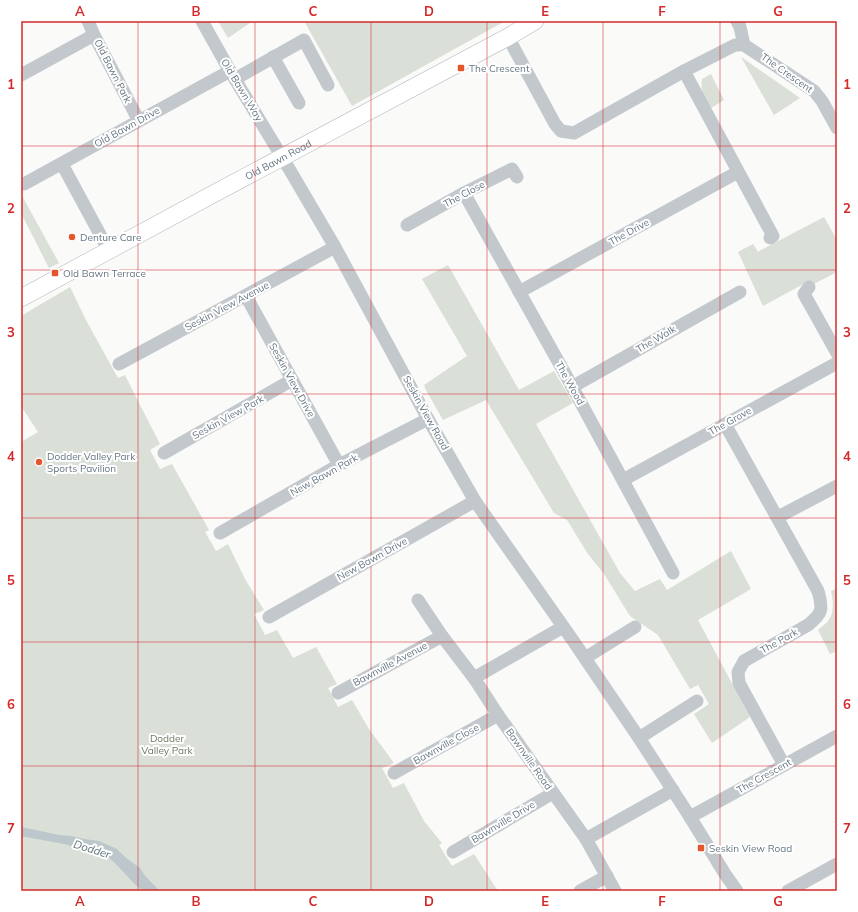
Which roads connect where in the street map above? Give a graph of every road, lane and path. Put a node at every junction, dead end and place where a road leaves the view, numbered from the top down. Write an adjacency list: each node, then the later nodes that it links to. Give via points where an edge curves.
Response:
1 (88, 21): 5 (street, Old Bawn Park)
2 (202, 21): 11 (street, Old Bawn Way)
3 (535, 21): 6 (main road, Old Bawn Road)
4 (737, 21): 7 (street)
5 (94, 35): 10 (street); 14 (street, Old Bawn Park)
6 (508, 37): 9 (street, via 561,131 574,133); 16 (main road, Old Bawn Road)
7 (744, 44): 9 (street, via 735,45); 15 (street, The Crescent, via 814,91)
8 (273, 57): 11 (street, Old Bawn Drive); 12 (street, Old Bawn Drive, via 304,40); 13 (street)
9 (684, 71): 18 (street)
10 (21, 75)
11 (232, 75): 14 (street, Old Bawn Drive); 16 (street, Old Bawn Way)
12 (328, 85)
13 (299, 103)
14 (139, 121): 17 (street, Old Bawn Drive)
15 (837, 128)
16 (282, 157): 24 (street, Seskin View Road); 25 (main road, Old Bawn Road)
17 (62, 164): 20 (street, Old Bawn Drive); 25 (street)
18 (738, 172): 23 (street, via 774,236); 27 (street, The Drive)
19 (517, 177): 21 (street, The Close, via 512,169)
20 (24, 184)
21 (464, 193): 22 (street, The Close); 27 (street, The Wood)
22 (407, 225)
23 (770, 238)
24 (335, 248): 29 (street, Seskin View Avenue); 36 (street, Seskin View Road)
25 (109, 251): 30 (main road, Old Bawn Road)
26 (809, 287): 31 (street, via 804,294)
27 (519, 292): 35 (street, The Wood)
28 (740, 292): 35 (street, The Walk)
29 (246, 296): 33 (street, Seskin View Avenue); 34 (street, Seskin View Drive)
30 (21, 298)
31 (837, 353)
32 (837, 363): 37 (street, The Grove)
33 (119, 364)
34 (292, 380): 38 (street, Seskin View Park); 39 (street, Seskin View Drive)
35 (572, 387): 40 (street, The Wood)
36 (428, 419): 39 (street, New Bawn Park); 42 (street, Seskin View Road)
37 (725, 424): 40 (street, The Grove); 43 (street, The Park)
38 (164, 453)
39 (339, 465): 44 (street, New Bawn Park)
40 (623, 480): 45 (street, The Wood)
41 (837, 486): 43 (street)
42 (475, 501): 47 (street, New Bawn Drive); 48 (street, Seskin View Road)
43 (778, 517): 58 (street, The Park, via 818,591 821,612 808,625 744,661 738,672 739,683)
44 (220, 533)
45 (673, 573)
46 (418, 600): 50 (street, Bawnville Road)
47 (269, 617)
48 (562, 627): 51 (street, Seskin View Road); 52 (street)
49 (635, 627): 51 (street)
50 (442, 636): 52 (street, Bawnville Road); 53 (street, Bawnville Avenue)
51 (585, 658): 57 (street, Seskin View Road)
52 (474, 678): 55 (street, Bawnville Road)
53 (338, 692)
54 (697, 701): 57 (street)
55 (498, 715): 59 (street, Bawnville Close); 61 (street, Bawnville Road)
56 (837, 736): 58 (street, The Crescent)
57 (639, 738): 60 (street, Seskin View Road)
58 (784, 765): 62 (street, The Crescent)
59 (394, 773)
60 (673, 790): 62 (street, Seskin View Road); 63 (street)
61 (553, 793): 63 (street, Bawnville Road); 64 (street, Bawnville Drive)
62 (690, 816): 69 (street, Seskin View Road)
63 (586, 839): 66 (street, Bawnville Road)
64 (453, 852)
65 (837, 864): 70 (street)
66 (607, 876): 67 (street); 68 (street, Bawnville Road)
67 (580, 891)
68 (615, 891)
69 (737, 891)
70 (788, 891)

